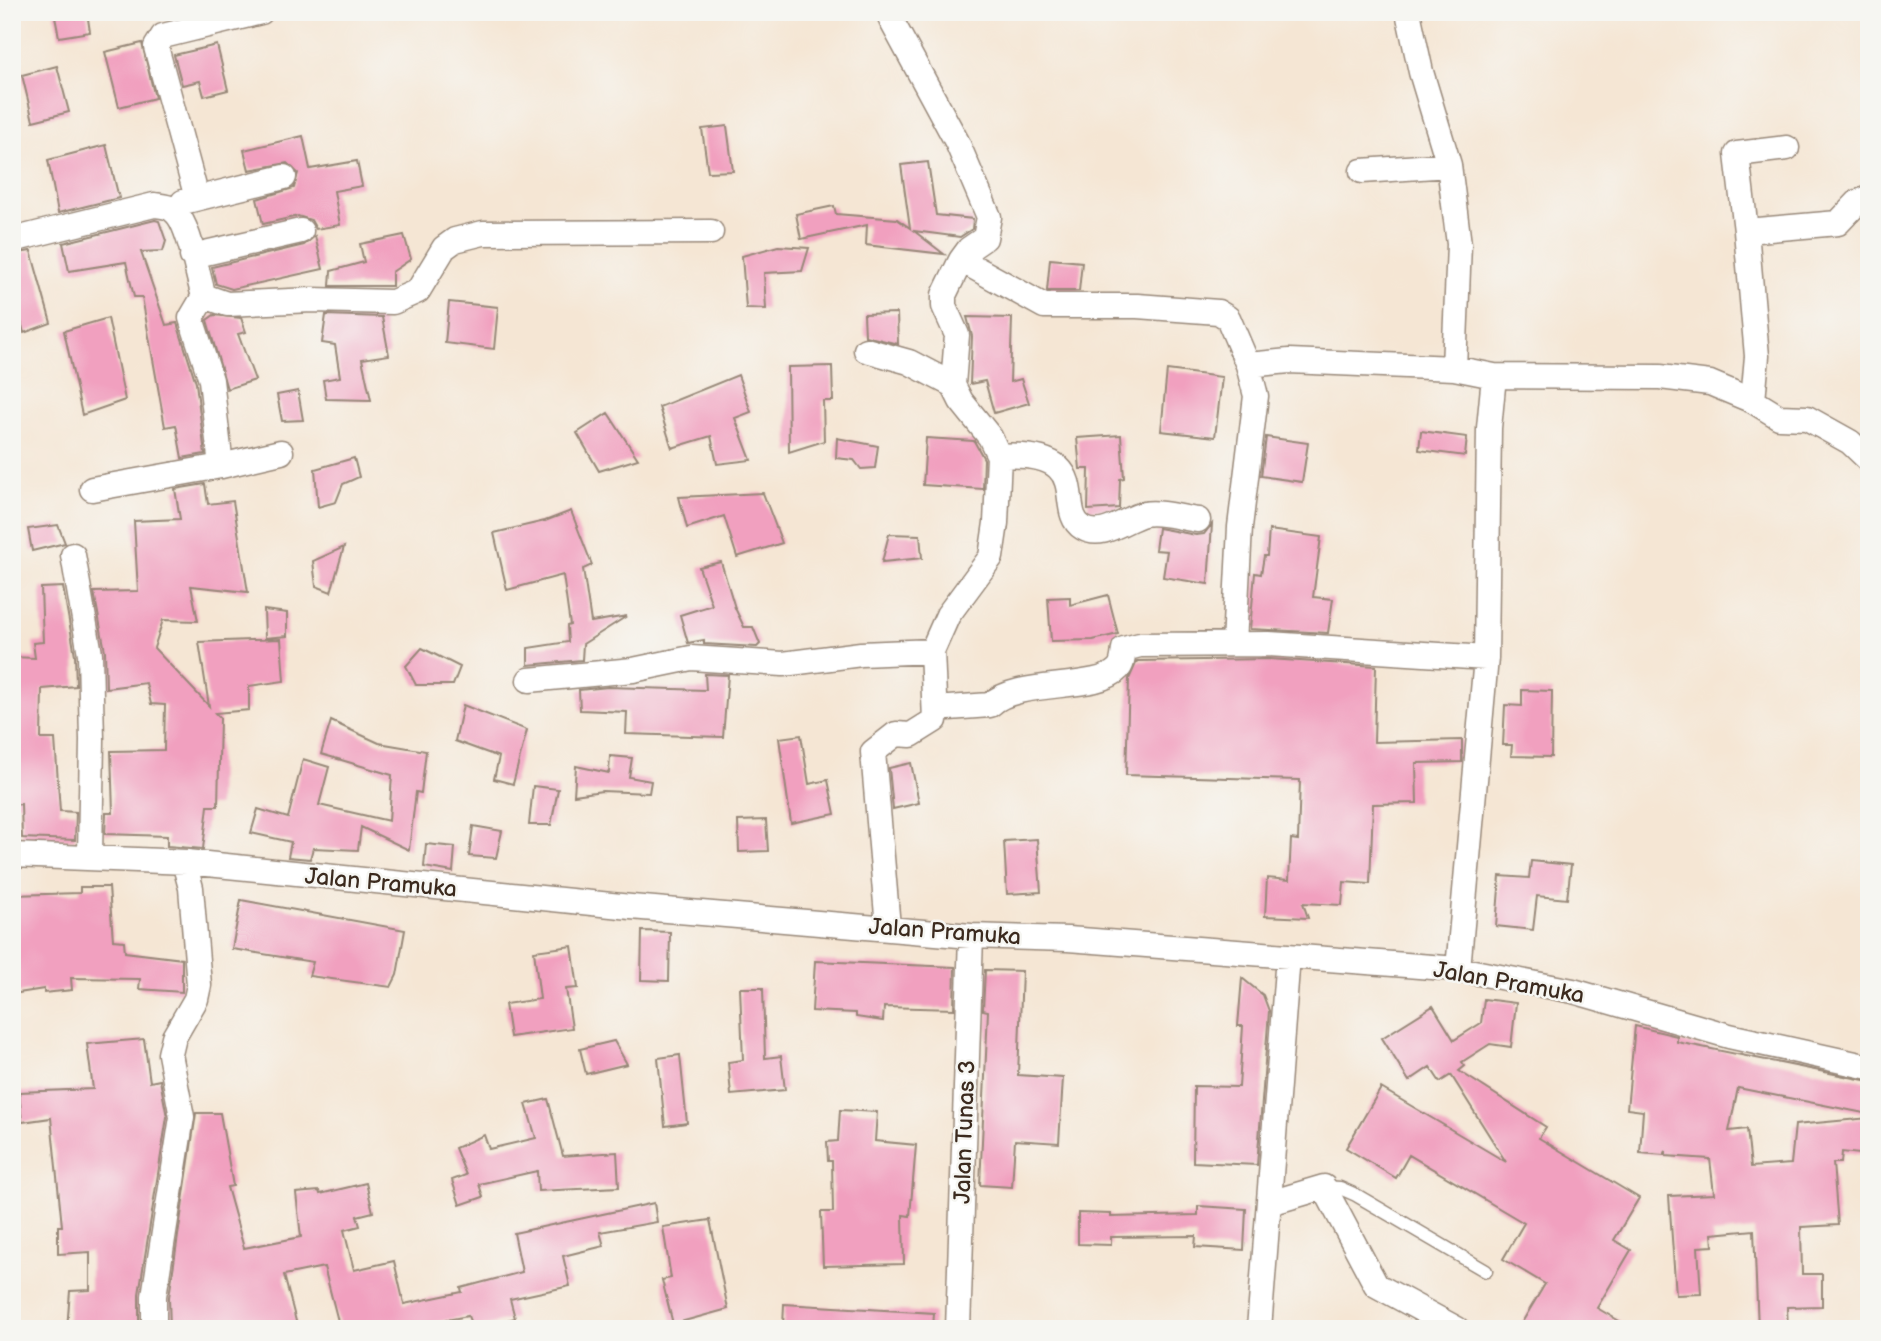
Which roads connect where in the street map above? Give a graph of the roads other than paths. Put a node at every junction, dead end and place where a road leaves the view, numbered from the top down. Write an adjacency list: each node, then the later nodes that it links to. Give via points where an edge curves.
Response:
1 (261, 12): 8 (street, via 163,36 156,47)
2 (1408, 12): 5 (street)
3 (891, 20): 16 (street, via 957,142 989,217 985,238)
4 (1787, 148): 12 (street, via 1737,154)
5 (1449, 165): 6 (street); 20 (street, via 1459,244)
6 (1363, 171)
7 (284, 177): 8 (street)
8 (197, 198): 10 (street)
9 (1869, 198): 12 (street, via 1858,202 1838,223)
10 (165, 206): 14 (street); 15 (street, via 176,212)
11 (301, 231): 15 (street)
12 (1746, 231): 23 (street, via 1757,356)
13 (711, 232): 17 (street, via 484,233 455,240 444,248 418,291 386,303 227,304)
14 (12, 240)
15 (192, 256): 17 (street)
16 (961, 260): 19 (street, via 1044,306 1218,312 1228,318); 22 (street, via 944,295 957,335)
17 (204, 296): 27 (street, via 191,318 211,380)
18 (866, 350): 22 (street, via 909,362)
19 (1248, 365): 20 (street, via 1289,361); 31 (street, via 1256,396 1240,527)
20 (1454, 368): 21 (street)
21 (1494, 376): 23 (street, via 1660,377 1710,383); 33 (street, via 1489,428)
22 (953, 385): 25 (street)
23 (1753, 401): 26 (street, via 1779,417 1807,418 1850,442)
24 (281, 452): 27 (street)
25 (999, 456): 29 (street, via 1023,454 1062,470 1076,518 1081,527 1091,531 1110,529 1147,514); 32 (street, via 991,557 948,615)
26 (1869, 460)
27 (221, 466): 28 (street)
28 (92, 489)
29 (1198, 520)
30 (74, 555): 37 (street, via 90,654)
31 (1234, 644): 33 (street); 35 (street, via 1129,646 1121,665 1109,677 1041,686 997,697 990,705)
32 (932, 651): 34 (street, via 783,664 691,658 633,670); 35 (street)
33 (1486, 658): 42 (street)
34 (529, 680)
35 (935, 709): 39 (street, via 935,720 911,735 896,734 873,752)
36 (12, 855): 37 (street, Jalan Pramuka)
37 (90, 856): 38 (street, Jalan Pramuka)
38 (184, 862): 39 (street, Jalan Pramuka); 47 (street, via 191,888 199,985 170,1054 182,1117 154,1296)
39 (888, 927): 40 (street, Jalan Pramuka)
40 (971, 936): 41 (street, Jalan Pramuka); 48 (street, Jalan Tunas 3)
41 (1288, 956): 42 (street, Jalan Pramuka); 45 (street)
42 (1458, 969): 43 (street, Jalan Pramuka, via 1573,991 1728,1036)
43 (1869, 1068)
44 (1324, 1188): 45 (street); 46 (lane, via 1356,1195); 50 (street, via 1377,1285)
45 (1270, 1203): 49 (street)
46 (1486, 1270)
47 (154, 1329)
48 (958, 1329)
49 (1259, 1329)
50 (1457, 1329)

